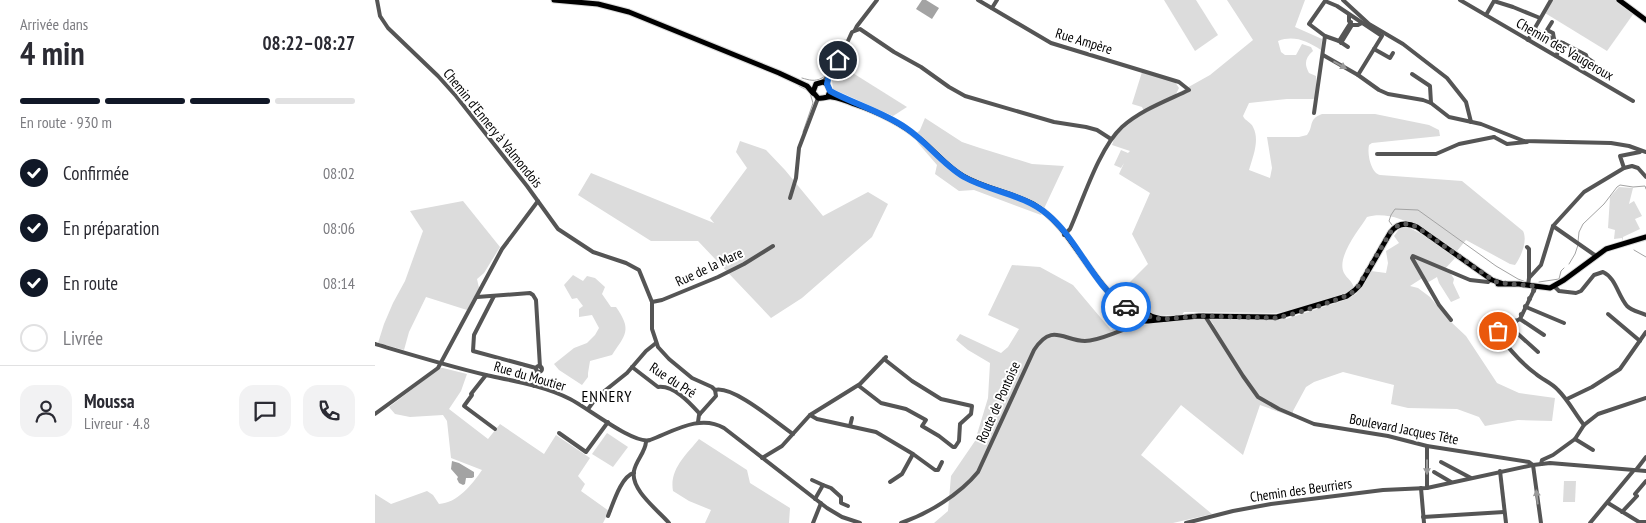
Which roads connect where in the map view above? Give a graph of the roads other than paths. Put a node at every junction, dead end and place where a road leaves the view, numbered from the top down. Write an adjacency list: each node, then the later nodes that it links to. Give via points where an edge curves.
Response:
1 (377, 0): 52 (street, Chemin d'Ennery à Valmondois, via 380,16 388,28 457,96)
2 (554, 0): 32 (main road, via 620,9)
3 (877, 0): 19 (street)
4 (979, 0): 11 (street, Rue Ampère)
5 (997, 0): 11 (street)
6 (1343, 0): 41 (street, via 1369,24 1403,44 1447,78 1466,102)
7 (1460, 0): 13 (street, Chemin des Vaugeroux)
8 (1551, 0): 14 (street)
9 (1619, 0): 15 (main road)
10 (1493, 1): 13 (street); 14 (street)
11 (992, 8): 44 (street, Rue Ampère, via 1051,44 1179,82 1189,90 1144,111)
12 (1349, 15): 17 (street); 18 (street); 21 (street, via 1325,1 1309,24)
13 (1486, 15): 23 (street, Chemin des Vaugeroux)
14 (1540, 18): 23 (street)
15 (1646, 20)
16 (1552, 22): 22 (street, via 1547,30)
17 (1362, 23): 18 (street); 27 (street, via 1382,36)
18 (1351, 24): 24 (street)
19 (855, 30): 35 (street); 44 (street, via 861,30 965,96 1054,122 1087,127)
20 (1536, 30): 22 (street)
21 (1325, 36): 24 (street); 29 (street)
22 (1555, 39): 25 (street)
23 (1528, 40): 30 (street, Chemin des Vaugeroux)
24 (1340, 42): 26 (street)
25 (1563, 43): 30 (street); 31 (street)
26 (1348, 47)
27 (1374, 49): 28 (street, via 1390,58); 34 (street)
28 (1393, 53)
29 (1323, 55): 34 (street, one-way to 34); 40 (street)
30 (1555, 56): 38 (street, Chemin des Vaugeroux)
31 (1593, 62)
32 (779, 73): 35 (main road, via 807,82); 37 (main road, via 807,86)
33 (1412, 74): 39 (street, via 1430,86)
34 (1358, 75): 39 (street, via 1388,94)
35 (823, 83): 36 (main road); 37 (main road, via 813,88)
36 (829, 94): 37 (main road, via 823,99); 54 (main road, via 893,120 963,177 1036,207)
37 (816, 96): 51 (street, via 799,148)
38 (1633, 101)
39 (1431, 103): 41 (street, via 1449,117)
40 (1314, 113)
41 (1471, 122): 42 (street)
42 (1496, 130): 43 (street); 45 (street)
43 (1494, 137): 45 (street, via 1507,144); 48 (street, via 1459,144 1436,154)
44 (1111, 139): 54 (street)
45 (1529, 142): 47 (street, via 1611,143)
46 (1640, 152): 49 (street, via 1620,156)
47 (1646, 152)
48 (1377, 154)
49 (1624, 168): 50 (street, via 1638,168); 53 (street, via 1585,192)
50 (1646, 177)
51 (790, 198)
52 (538, 201): 65 (street, via 503,247); 66 (street, Chemin d'Ennery à Valmondois, via 563,233 598,254 626,262 639,270)
53 (1553, 226): 58 (street); 59 (street, via 1541,265)
54 (1065, 234): 72 (main road, via 1110,294)
55 (1646, 237): 58 (main road)
56 (773, 246): 66 (street, Rue de la Mare, via 718,277)
57 (1527, 247): 59 (street)
58 (1597, 255): 63 (main road)
59 (1529, 278): 61 (street)
60 (1491, 280): 61 (main road); 71 (main road, via 1411,224 1403,224 1395,227 1351,293 1274,318); 75 (street, via 1470,280 1413,256 1439,305)
61 (1526, 285): 62 (main road)
62 (1536, 286): 63 (main road); 67 (street)
63 (1553, 286): 70 (street, via 1559,291 1576,294 1595,274 1603,272 1609,276 1628,307)
64 (494, 296): 65 (street); 86 (street, via 533,295 536,300); 86 (street, via 473,338 473,350)
65 (477, 297): 84 (street)
66 (652, 302): 81 (street, via 652,328)
67 (1526, 307): 74 (street); 76 (street)
68 (1145, 314): 72 (main road, via 1145,318); 72 (main road, via 1142,310); 73 (main road)
69 (1608, 314): 80 (street)
70 (1646, 315)
71 (1205, 316): 73 (main road); 107 (street, Boulevard Jacques Tête, via 1261,400 1314,424)
72 (1137, 317): 73 (main road, via 1154,321); 142 (street, Route de Pontoise, via 1129,326 1093,340 1081,341 1055,334 1041,341 978,472 954,495)
73 (1165, 319)
74 (1519, 319): 77 (street); 79 (street)
75 (1451, 320)
76 (1564, 323)
77 (1508, 325): 83 (street); 92 (street, via 1497,332 1506,345 1531,371)
78 (1646, 332): 80 (street)
79 (1544, 335)
80 (1640, 341): 92 (street, via 1619,369)
81 (656, 343): 85 (street); 90 (street, via 692,378)
82 (375, 344): 84 (street, Rue du Moutier)
83 (1538, 352)
84 (441, 364): 87 (street, Rue du Moutier); 94 (street)
85 (632, 367): 93 (street); 95 (street, Rue du Pré, via 658,387 665,387 687,400)
86 (538, 369): 88 (street)
87 (486, 375): 88 (street, Rue du Moutier); 102 (street, via 464,406)
88 (534, 386): 93 (street, Rue du Moutier)
89 (859, 386): 89 (street, via 885,358 912,381 941,399 972,406 971,414 962,421 959,440 953,447 923,426 926,420 906,409 881,403); 96 (street)
90 (715, 390): 95 (street, via 715,397); 104 (street, via 733,393)
91 (1646, 398): 100 (street, via 1598,414)
92 (1567, 399): 100 (street)
93 (588, 409): 98 (street, Rue du Moutier)
94 (375, 414)
95 (700, 414): 99 (street)
96 (810, 415): 101 (street); 104 (street)
97 (852, 418): 101 (street)
98 (608, 422): 103 (street, via 586,452); 106 (street, Rue du Moutier, via 629,436)
99 (698, 422): 106 (street); 111 (street, via 718,425)
100 (1584, 425): 105 (street)
101 (850, 426): 109 (street, via 876,432)
102 (495, 429)
103 (559, 433)
104 (793, 434): 111 (street, via 777,450)
105 (1575, 438): 108 (street); 114 (street, via 1542,460)
106 (646, 442): 120 (street)
107 (1427, 446): 115 (street, Boulevard Jacques Tête); 128 (street, one-way to 128)
108 (1593, 450)
109 (913, 454): 112 (street, via 935,470); 124 (street, via 901,475)
110 (1646, 457): 116 (street)
111 (762, 458): 129 (street)
112 (943, 462)
113 (1441, 462): 121 (street)
114 (1541, 464): 115 (street, Boulevard Jacques Tête); 116 (street, Boulevard Jacques Tête)
115 (1533, 465): 117 (street, Chemin des Beurriers); 147 (street, one-way to 115)
116 (1635, 470): 118 (street, Boulevard Jacques Tête); 131 (street)
117 (1500, 471): 121 (street, Chemin des Beurriers); 133 (street)
118 (1646, 471)
119 (1433, 472): 125 (street)
120 (634, 473): 135 (street, via 624,480); 139 (street, via 642,494)
121 (1471, 478): 125 (street, Chemin des Beurriers)
122 (812, 480): 126 (street)
123 (1646, 481): 134 (street)
124 (890, 482)
125 (1451, 482): 128 (street, Chemin des Beurriers)
126 (823, 485): 129 (street); 132 (street, via 831,488 841,497 841,503)
127 (1421, 488): 128 (street, Chemin des Beurriers); 137 (street); 143 (street, Chemin des Beurriers, via 1271,504)
128 (1427, 488)
129 (815, 499): 130 (street)
130 (821, 503): 140 (street); 141 (street, via 842,517)
131 (1608, 503): 134 (street); 148 (street)
132 (848, 506)
133 (1504, 512): 136 (street); 146 (street)
134 (1622, 512): 138 (street, via 1639,522)
135 (608, 516)
136 (1459, 516): 137 (street); 145 (street)
137 (1423, 517): 144 (street)
138 (1646, 522)
139 (669, 523)
140 (813, 523)
141 (860, 523)
142 (901, 523)
143 (1186, 523)
144 (1424, 523)
145 (1460, 523)
146 (1506, 523)
147 (1541, 523)
148 (1590, 523)

